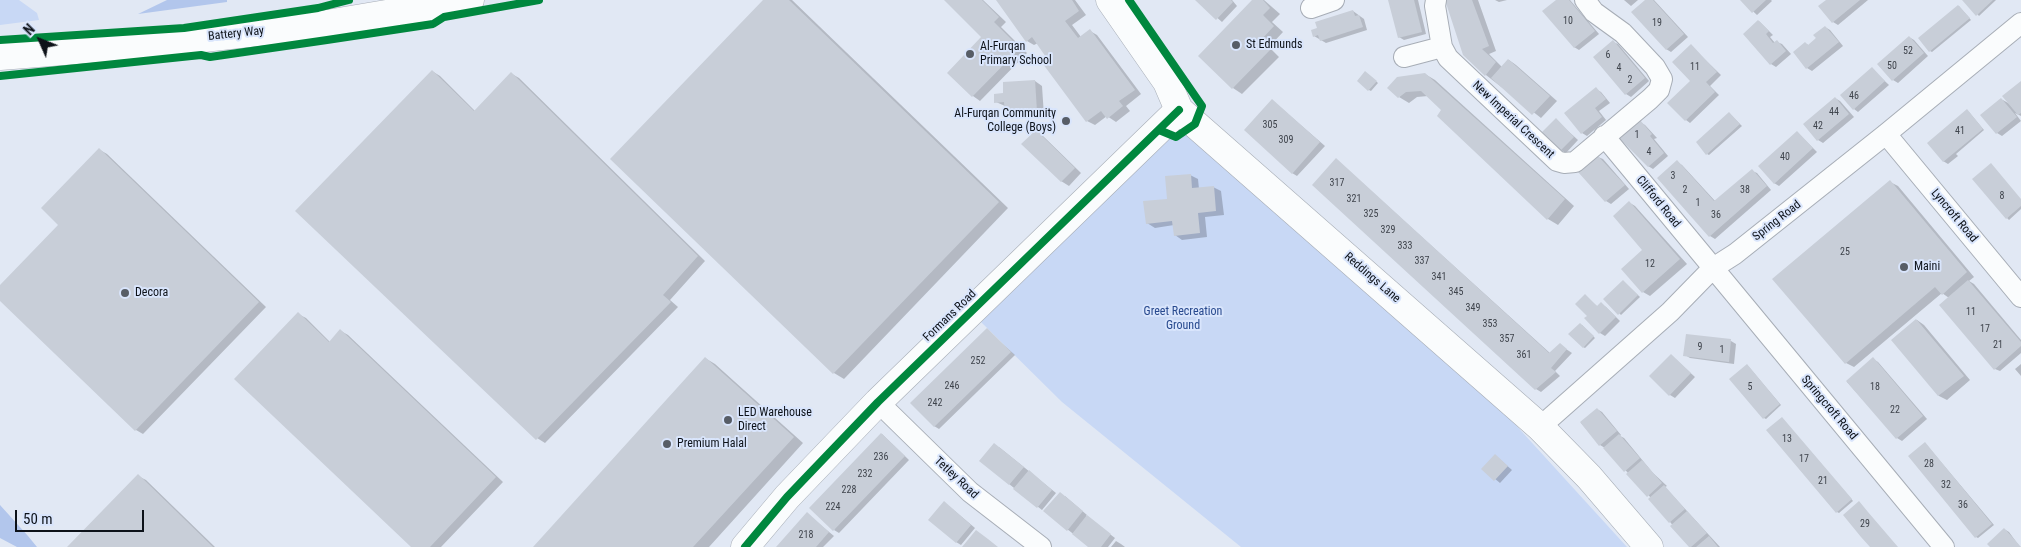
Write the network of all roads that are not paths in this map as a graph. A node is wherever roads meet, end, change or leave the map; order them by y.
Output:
1 (470, 0) edge
2 (1110, 0) edge
3 (1334, 0) edge
4 (1436, 0) edge
5 (1585, 0) edge
6 (1311, 8) dead end
7 (2021, 23) edge
8 (1442, 47) junction
9 (0, 56) edge
10 (1404, 57) dead end
11 (1179, 110) junction
12 (1886, 134) junction
13 (1604, 136) junction
14 (1713, 268) junction
15 (2021, 297) edge
16 (878, 402) junction
17 (1540, 427) junction
18 (744, 547) edge
19 (1041, 547) edge
20 (1649, 547) edge
21 (1944, 547) edge

1 - 9 street, Battery Way
2 - 11 street, Reddings Lane
3 - 6 street
4 - 8 street, New Imperial Crescent
5 - 13 street, New Imperial Crescent
7 - 12 street, Spring Road
8 - 10 street
8 - 13 street, New Imperial Crescent
11 - 16 street, Formans Road
11 - 17 street, Reddings Lane
12 - 14 street, Spring Road
12 - 15 street, Lyncroft Road
13 - 14 street, Clifford Road
14 - 17 street, Spring Road
14 - 21 street, Springcroft Road
16 - 18 street, Formans Road
16 - 19 street, Tetley Road
17 - 20 street, Reddings Lane

